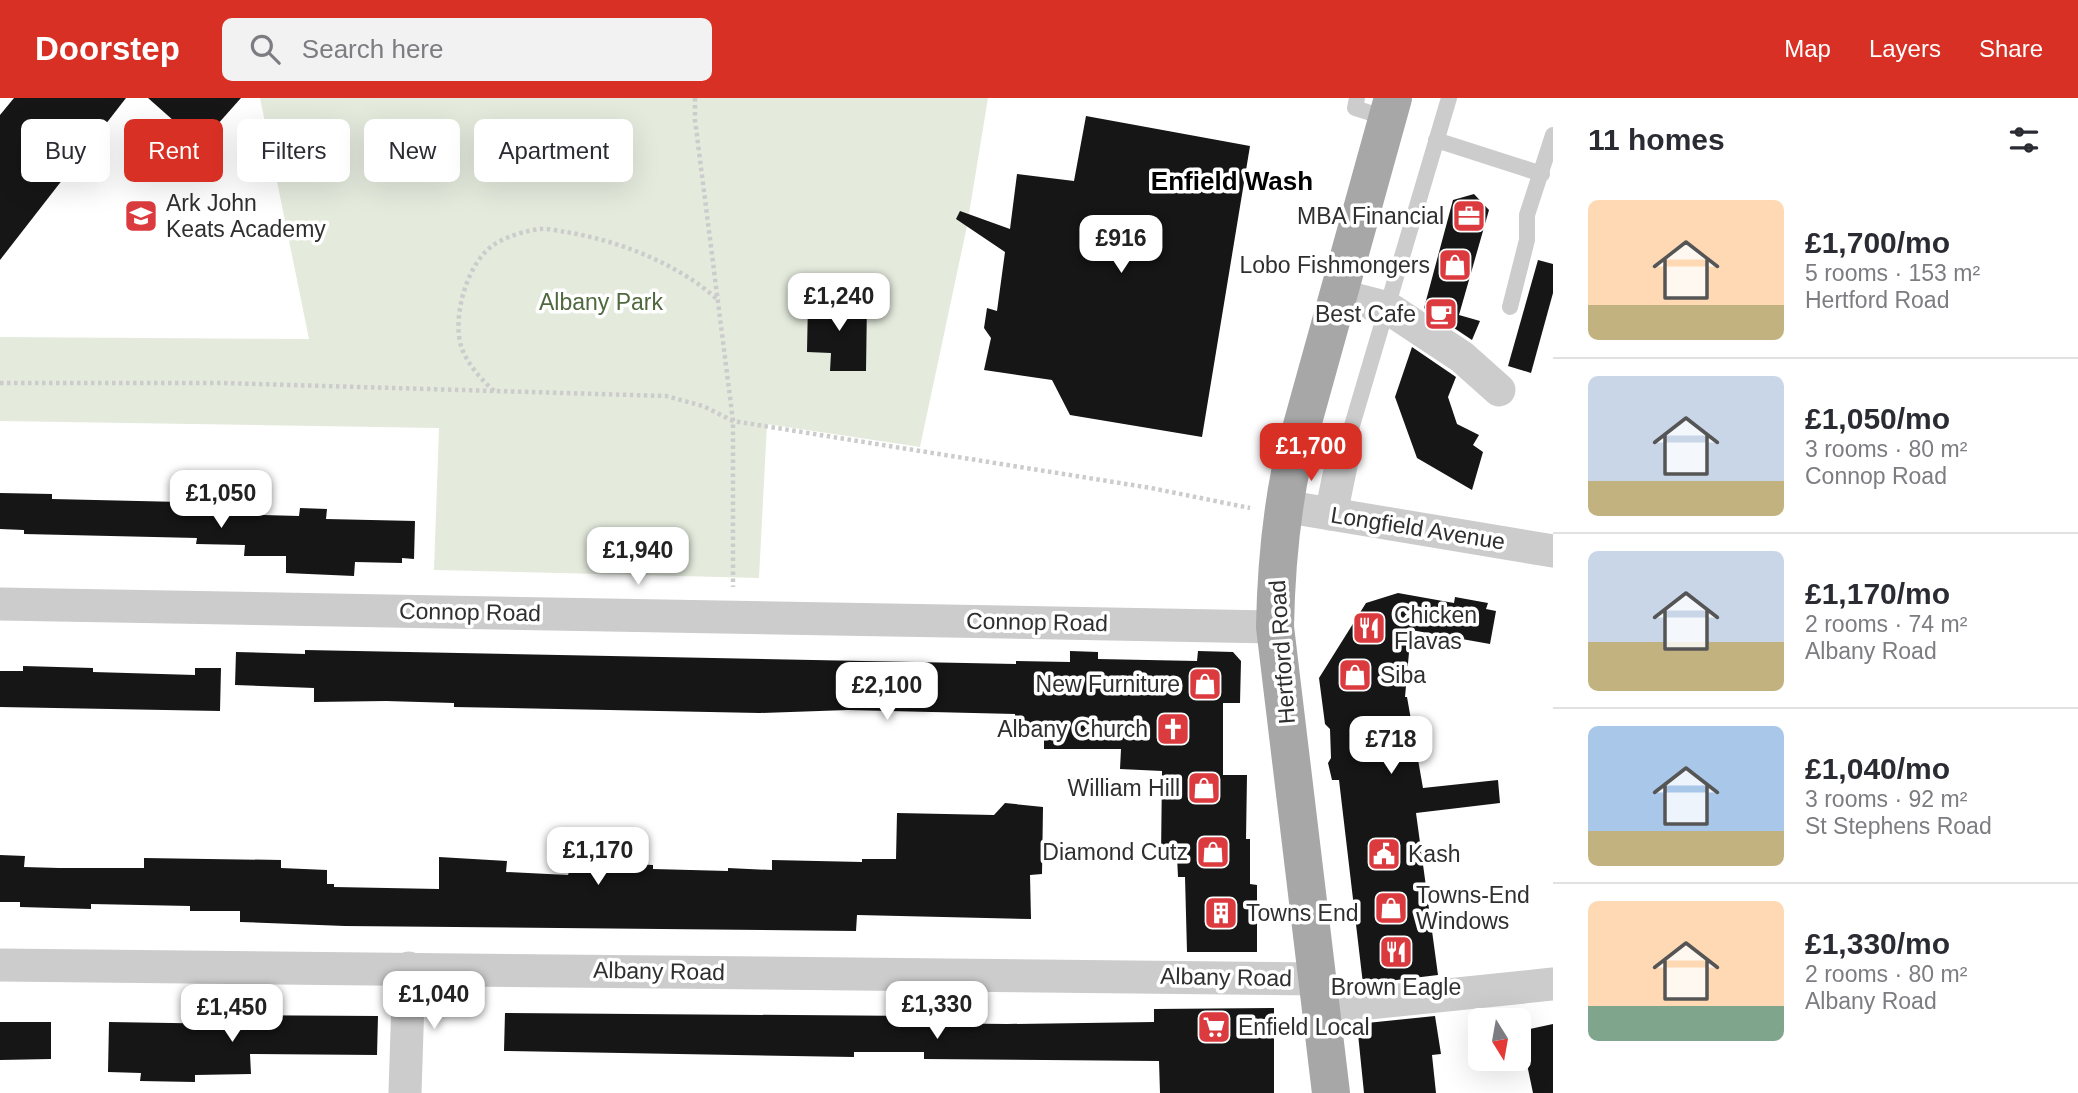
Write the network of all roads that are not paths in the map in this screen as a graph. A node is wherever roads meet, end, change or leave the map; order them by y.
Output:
1 (1450, 98) edge
2 (1379, 105) edge
3 (1553, 135) edge
4 (1436, 140) junction
5 (1542, 174) junction
6 (1338, 295) junction
7 (1388, 307) junction
8 (1510, 307) dead end
9 (1499, 390) dead end
10 (1343, 456) joint
11 (1267, 507) junction
12 (1331, 514) junction
13 (1553, 551) edge
14 (0, 604) edge
15 (1275, 627) junction
16 (0, 965) edge
17 (409, 968) junction
18 (1553, 984) edge
19 (1320, 993) junction
20 (405, 1093) edge
21 (1331, 1093) edge

1 - 4 lane
2 - 6 main road, Hertford Road
3 - 5 lane
4 - 5 lane
4 - 7 lane
5 - 8 lane
6 - 7 street
6 - 11 main road, Hertford Road
7 - 9 street
7 - 10 lane
10 - 12 street
11 - 12 street, Longfield Avenue
11 - 15 main road, Hertford Road
12 - 13 street, Longfield Avenue
14 - 15 street, Connop Road
15 - 19 main road, Hertford Road
16 - 17 street, Albany Road
17 - 19 street, Albany Road
17 - 20 street
18 - 19 street, Albany Road
19 - 21 main road, Hertford Road

